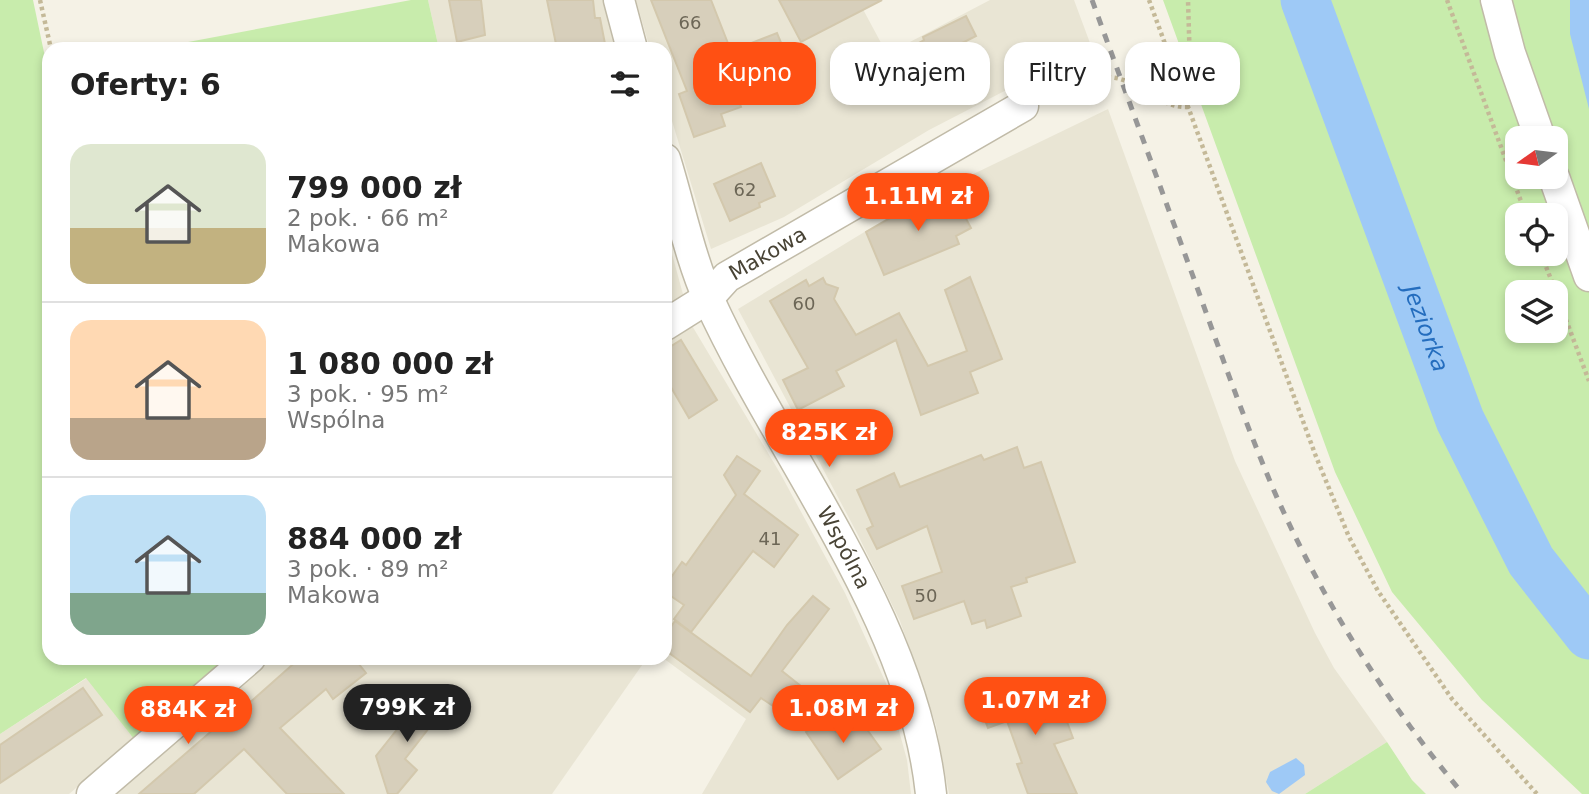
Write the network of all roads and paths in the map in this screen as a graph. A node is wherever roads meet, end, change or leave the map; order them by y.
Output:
1 (40, 0) edge
2 (619, 0) edge
3 (1149, 0) edge
4 (1188, 0) edge
5 (1447, 0) edge
6 (1496, 0) edge
7 (49, 42) edge
8 (630, 42) edge
9 (1023, 106) joint
10 (1188, 107) junction
11 (1536, 126) edge
12 (672, 182) edge
13 (1558, 189) edge
14 (1522, 203) edge
15 (1589, 276) edge
16 (708, 298) junction
17 (672, 321) edge
18 (1568, 325) edge
19 (1589, 381) edge
20 (242, 665) edge
21 (92, 794) edge
22 (931, 794) edge
23 (1537, 794) edge

1 - 7 path
2 - 8 street
3 - 10 path
4 - 10 path
5 - 14 path
6 - 11 street
9 - 10 path
9 - 16 street, Makowa
10 - 23 path
12 - 16 street, Wspólna
13 - 15 street
16 - 17 street, Makowa
16 - 22 street, Wspólna
18 - 19 path
20 - 21 street

